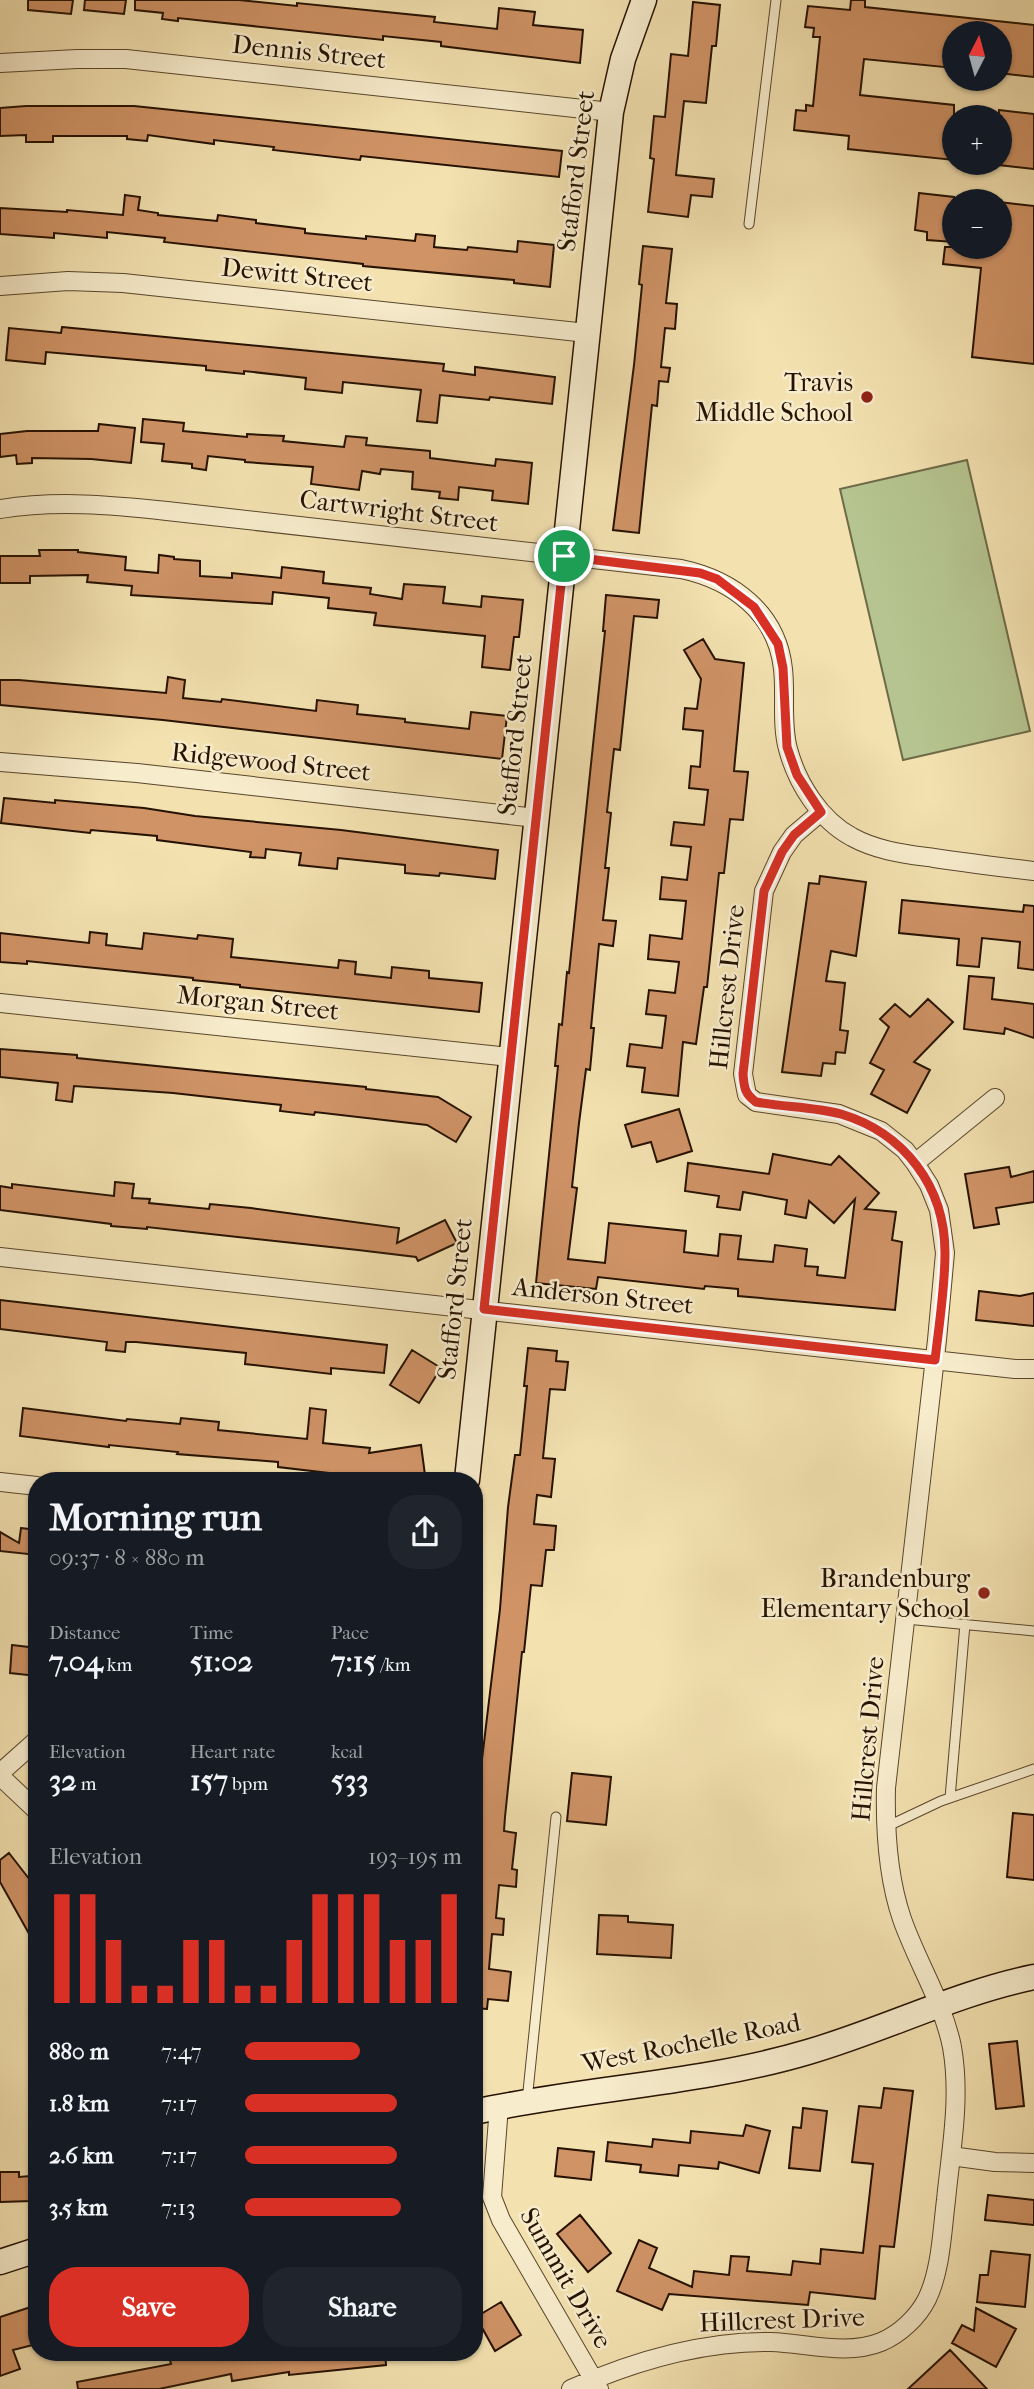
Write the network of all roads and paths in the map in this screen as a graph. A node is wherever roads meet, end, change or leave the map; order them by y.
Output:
1 (644, 0) edge
2 (776, 0) edge
3 (0, 63) edge
4 (611, 112) junction
5 (749, 224) dead end
6 (0, 286) edge
7 (587, 333) junction
8 (0, 509) edge
9 (564, 556) junction
10 (0, 762) edge
11 (821, 812) junction
12 (536, 818) junction
13 (1034, 871) edge
14 (0, 1003) edge
15 (510, 1057) junction
16 (995, 1098) dead end
17 (915, 1163) junction
18 (0, 1257) edge
19 (484, 1309) junction
20 (935, 1360) junction
21 (1034, 1369) edge
22 (468, 1472) edge
23 (0, 1482) edge
24 (28, 1485) edge
25 (906, 1619) junction
26 (965, 1624) junction
27 (1034, 1631) edge
28 (28, 1748) edge
29 (1034, 1769) edge
30 (0, 1774) edge
31 (950, 1798) junction
32 (28, 1802) edge
33 (556, 1817) dead end
34 (886, 1827) junction
35 (1034, 1977) edge
36 (939, 2006) junction
37 (527, 2102) junction
38 (499, 2106) junction
39 (483, 2110) edge
40 (951, 2156) junction
41 (1034, 2162) edge
42 (28, 2253) edge
43 (0, 2262) edge
44 (596, 2384) edge
45 (571, 2389) edge

1 - 4 street, Stafford Street
2 - 5 lane
3 - 4 street, Dennis Street
4 - 7 street, Stafford Street
6 - 7 street, Dewitt Street
7 - 9 street, Stafford Street
8 - 9 street, Cartwright Street
9 - 11 street, Cartwright Street
9 - 12 street, Stafford Street
10 - 12 street, Ridgewood Street
11 - 13 street, Cartwright Street
11 - 17 street, Hillcrest Drive
12 - 15 street, Stafford Street
14 - 15 street, Morgan Street
15 - 19 street, Stafford Street
16 - 17 street
17 - 20 street, Hillcrest Drive
18 - 19 street, Anderson Street
19 - 20 street, Anderson Street
19 - 22 street, Stafford Street
20 - 21 street, Anderson Street
20 - 25 street, Hillcrest Drive
23 - 24 street
25 - 26 lane
25 - 34 street, Hillcrest Drive
26 - 27 lane
26 - 31 lane
28 - 30 street
29 - 31 lane
30 - 32 street
31 - 34 lane
33 - 37 lane
34 - 36 street, Hillcrest Drive
35 - 36 street, West Rochelle Road
36 - 37 street, West Rochelle Road
36 - 40 street, Hillcrest Drive
37 - 38 street, West Rochelle Road
38 - 39 street, West Rochelle Road
38 - 44 street, Summit Drive
40 - 41 street
40 - 44 street, Hillcrest Drive
42 - 43 street
44 - 45 street, Hillcrest Drive

